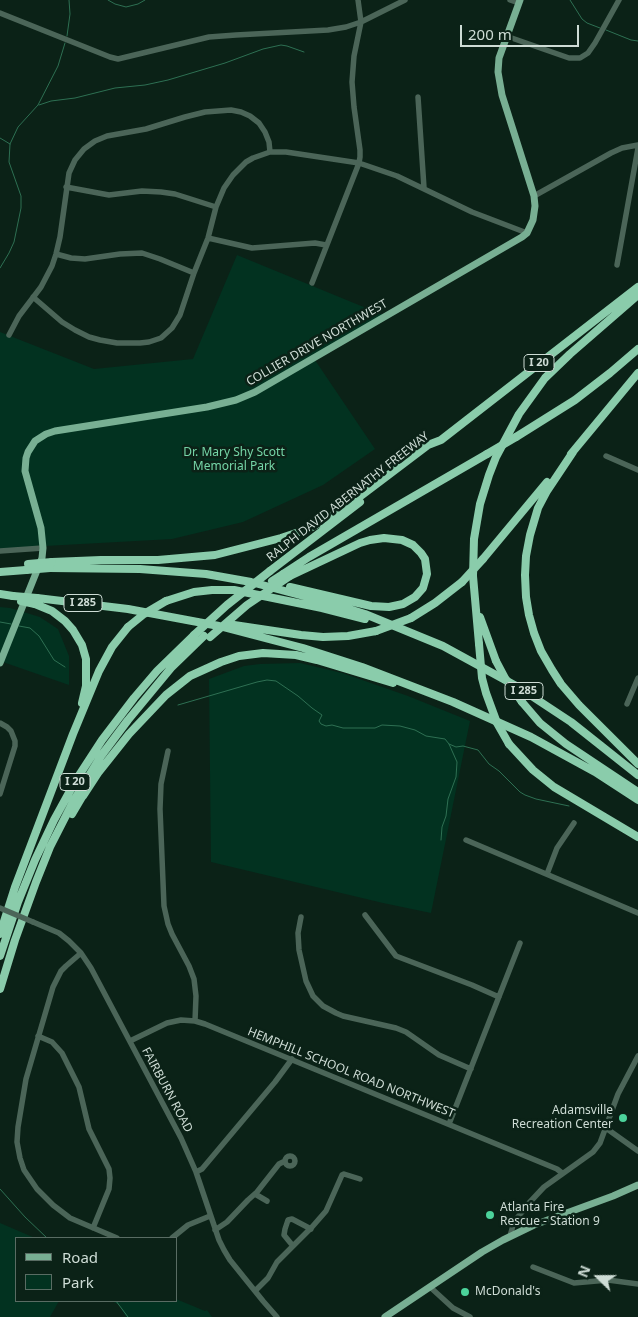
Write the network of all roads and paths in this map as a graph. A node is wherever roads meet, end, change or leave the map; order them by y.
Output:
1 (358, 0) edge
2 (406, 0) edge
3 (510, 0) edge
4 (619, 0) edge
5 (520, 1) edge
6 (0, 13) edge
7 (361, 22) junction
8 (506, 36) junction
9 (418, 97) dead end
10 (638, 146) edge
11 (270, 152) junction
12 (359, 163) junction
13 (66, 187) junction
14 (424, 188) junction
15 (534, 196) junction
16 (216, 206) junction
17 (527, 233) junction
18 (208, 238) junction
19 (326, 245) junction
20 (56, 254) junction
21 (617, 265) dead end
22 (194, 273) junction
23 (312, 283) dead end
24 (638, 287) edge
25 (638, 295) edge
26 (33, 297) junction
27 (9, 335) dead end
28 (638, 349) edge
29 (638, 373) edge
30 (440, 440) junction
31 (573, 452) junction
32 (606, 456) dead end
33 (638, 470) edge
34 (43, 548) junction
35 (0, 551) edge
36 (51, 565) junction
37 (0, 572) edge
38 (286, 575) junction
39 (251, 582) junction
40 (474, 590) junction
41 (0, 594) edge
42 (36, 601) junction
43 (219, 626) junction
44 (398, 627) junction
45 (207, 636) junction
46 (0, 663) edge
47 (638, 678) edge
48 (453, 702) junction
49 (627, 704) dead end
50 (0, 723) edge
51 (73, 734) junction
52 (168, 751) dead end
53 (638, 764) edge
54 (638, 775) edge
55 (607, 780) junction
56 (638, 792) edge
57 (0, 794) edge
58 (83, 796) junction
59 (638, 800) edge
60 (638, 806) edge
61 (574, 823) dead end
62 (638, 837) edge
63 (466, 840) dead end
64 (547, 874) junction
65 (36, 882) junction
66 (0, 908) edge
67 (638, 913) edge
68 (365, 915) dead end
69 (301, 917) dead end
70 (0, 934) edge
71 (520, 943) dead end
72 (81, 953) junction
73 (0, 956) edge
74 (0, 989) edge
75 (499, 996) junction
76 (195, 1021) junction
77 (38, 1036) junction
78 (130, 1041) junction
79 (638, 1056) edge
80 (292, 1059) junction
81 (471, 1069) junction
82 (449, 1124) junction
83 (605, 1128) junction
84 (638, 1151) edge
85 (285, 1160) dead end
86 (196, 1172) junction
87 (562, 1174) junction
88 (360, 1179) dead end
89 (638, 1185) edge
90 (255, 1194) junction
91 (267, 1201) dead end
92 (210, 1216) junction
93 (93, 1228) junction
94 (311, 1228) junction
95 (215, 1230) junction
96 (510, 1236) junction
97 (115, 1237) edge
98 (173, 1237) edge
99 (294, 1246) junction
100 (533, 1267) dead end
101 (638, 1284) edge
102 (430, 1287) junction
103 (254, 1291) junction
104 (277, 1317) edge
105 (385, 1317) edge
106 (470, 1317) edge

1 - 7 street
2 - 7 street
3 - 5 street
4 - 8 street
5 - 8 main road
6 - 7 street
7 - 12 street
8 - 15 main road
9 - 14 street
10 - 15 street
10 - 21 street
11 - 12 street
11 - 13 street
11 - 16 street
12 - 14 street
12 - 19 street
13 - 16 street
13 - 20 street
14 - 17 street
15 - 17 main road
16 - 18 street
17 - 34 main road, COLLIER DRIVE NORTHWEST
18 - 19 street
18 - 22 street
19 - 23 street
20 - 22 street
20 - 26 street
22 - 26 street
24 - 30 highway, I 20
25 - 40 highway
26 - 27 street
28 - 38 highway, I 20, bridge
29 - 31 highway
30 - 36 highway
30 - 73 highway, RALPH DAVID ABERNATHY FREEWAY / I 20, bridge
31 - 43 highway, bridge
31 - 53 highway
32 - 33 street
34 - 35 street
34 - 46 main road, COLLIER DRIVE NORTHWEST
36 - 37 highway, I 285, bridge
36 - 39 highway, I 285
38 - 39 highway
38 - 45 highway, I 20, bridge
39 - 44 highway, I 285
40 - 56 highway, bridge
40 - 62 highway, bridge
41 - 42 highway, bridge
42 - 43 highway, I 285
42 - 51 highway
43 - 48 highway, I 285
44 - 51 highway, bridge
44 - 54 highway, I 285
45 - 58 highway
45 - 65 highway, I 20
47 - 49 street
48 - 55 highway, I 285
48 - 58 highway
50 - 57 street
51 - 70 highway
52 - 76 street
55 - 59 highway, I 285
55 - 60 highway
58 - 65 highway
61 - 64 street
63 - 64 street
64 - 67 street
65 - 74 highway, I 20
66 - 72 street, FAIRBURN ROAD, bridge
68 - 75 street
69 - 81 street
71 - 75 street
72 - 77 street
72 - 78 street, FAIRBURN ROAD
75 - 81 street
76 - 78 street, HEMPHILL SCHOOL ROAD NORTHWEST
76 - 80 street, HEMPHILL SCHOOL ROAD NORTHWEST
77 - 93 street
77 - 93 street
78 - 86 street, FAIRBURN ROAD
79 - 83 street
80 - 82 street, HEMPHILL SCHOOL ROAD NORTHWEST
80 - 86 street
81 - 82 street
82 - 87 street, HEMPHILL SCHOOL ROAD NORTHWEST
83 - 84 street
83 - 87 street
85 - 90 street
86 - 92 street, FAIRBURN ROAD
87 - 96 street
88 - 94 street
89 - 96 main road
90 - 91 street
90 - 95 street
92 - 95 street, FAIRBURN ROAD
92 - 98 street
93 - 97 street
94 - 99 street
94 - 99 street
95 - 103 street, FAIRBURN ROAD
96 - 102 main road
99 - 103 street
100 - 101 street
102 - 105 main road
102 - 106 street
103 - 104 street, FAIRBURN ROAD

